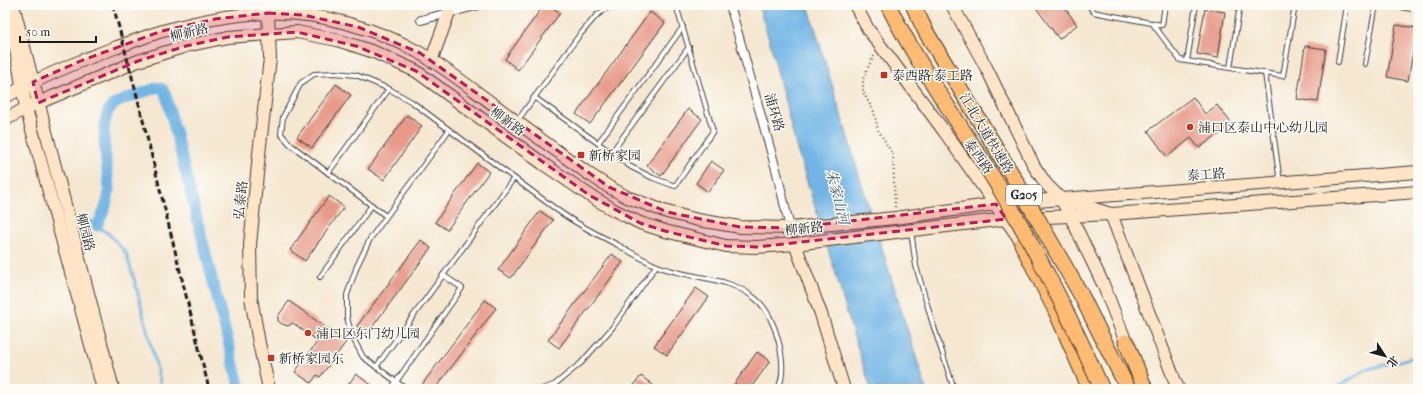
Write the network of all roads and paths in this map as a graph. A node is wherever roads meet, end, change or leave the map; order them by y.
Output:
1 (13, 5) edge
2 (478, 5) edge
3 (611, 5) edge
4 (676, 5) edge
5 (730, 5) edge
6 (855, 5) edge
7 (888, 5) edge
8 (913, 5) edge
9 (952, 5) edge
10 (1088, 5) edge
11 (1165, 5) edge
12 (1196, 5) edge
13 (1240, 5) edge
14 (1295, 5) edge
15 (1347, 5) edge
16 (1376, 5) edge
17 (1388, 5) edge
18 (1407, 6) edge
19 (462, 7) edge
20 (268, 9) edge
21 (1418, 10) edge
22 (5, 12) edge
23 (449, 12) junction
24 (421, 20) dead end
25 (1152, 23) junction
26 (683, 27) junction
27 (270, 33) junction
28 (689, 47) junction
29 (880, 47) junction
30 (431, 61) junction
31 (1187, 61) junction
32 (1338, 62) dead end
33 (1365, 64) dead end
34 (1230, 68) junction
35 (1265, 73) junction
36 (33, 82) junction
37 (22, 88) junction
38 (389, 89) junction
39 (5, 97) edge
40 (534, 97) junction
41 (38, 103) junction
42 (26, 108) junction
43 (5, 120) edge
44 (516, 122) junction
45 (449, 130) junction
46 (598, 143) junction
47 (611, 153) junction
48 (1418, 172) edge
49 (328, 173) junction
50 (514, 178) junction
51 (1280, 182) junction
52 (1418, 192) edge
53 (1061, 199) junction
54 (996, 204) junction
55 (372, 205) junction
56 (1111, 214) junction
57 (1070, 215) junction
58 (386, 216) junction
59 (895, 218) junction
60 (1006, 219) junction
61 (790, 228) junction
62 (911, 231) junction
63 (795, 244) junction
64 (1022, 244) junction
65 (656, 266) junction
66 (443, 275) junction
67 (320, 277) dead end
68 (1126, 342) junction
69 (376, 367) junction
70 (396, 382) junction
71 (551, 388) edge
72 (103, 389) edge
73 (113, 389) edge
74 (269, 389) edge
75 (391, 389) edge
76 (406, 389) edge
77 (542, 389) edge
78 (778, 389) edge
79 (844, 389) edge
80 (954, 389) edge
81 (1090, 389) edge
82 (1102, 389) edge
83 (1109, 389) edge
84 (1128, 389) edge
85 (1145, 389) edge
86 (1152, 389) edge
87 (1178, 389) edge

1 - 36 main road, 柳园路
2 - 19 street
3 - 40 lane
4 - 26 lane
5 - 61 street, 浦环路
6 - 29 main road, 泰西路
7 - 82 highway, 江北大道快速路 / G205, bridge
8 - 84 highway, 江北大道快速路 / G205, bridge
9 - 53 main road
10 - 25 lane
11 - 25 lane
12 - 31 lane
13 - 34 lane
14 - 35 lane
15 - 32 lane
16 - 33 lane
17 - 18 lane
18 - 21 lane
19 - 23 street
20 - 27 main road, 弘泰路
20 - 30 main road, 柳新路
20 - 36 main road, 柳新路
22 - 37 main road, 柳园路
23 - 24 street
23 - 30 main road
25 - 31 lane
26 - 28 lane
26 - 46 lane
27 - 41 main road, 柳新路
27 - 63 main road, 柳新路
27 - 74 main road, 弘泰路
28 - 47 lane
28 - 47 lane
29 - 54 main road, 泰西路
29 - 59 path
30 - 44 main road, 柳新路
31 - 34 lane
34 - 35 lane
35 - 51 lane
36 - 37 main road, 柳新路
36 - 41 main road, 柳园路
37 - 39 main road, 柳新路
37 - 42 main road, 柳园路
38 - 45 lane
38 - 49 lane
38 - 49 lane
40 - 44 lane
40 - 46 lane
41 - 42 main road, 柳新路
41 - 73 main road, 柳园路
42 - 43 main road, 柳新路
42 - 72 main road, 柳园路
44 - 61 main road, 柳新路
45 - 50 lane
45 - 58 lane
46 - 47 lane
48 - 51 main road, 泰工路
49 - 55 lane
50 - 65 lane
50 - 66 lane
51 - 53 main road, 泰工路
52 - 56 main road
53 - 54 main road, 泰工路
53 - 56 main road
53 - 57 main road
54 - 59 main road, 柳新路
54 - 60 main road, 泰西路
55 - 58 lane
55 - 67 lane
56 - 57 main road
56 - 87 main road
57 - 60 main road
57 - 68 main road
58 - 69 lane
59 - 61 main road, 柳新路
60 - 62 main road, 柳新路
60 - 64 main road, 泰西路
62 - 63 main road, 柳新路
62 - 80 lane
63 - 79 main road
64 - 81 highway
64 - 83 main road, 泰西路
65 - 71 lane
65 - 78 lane
66 - 69 lane
66 - 70 lane
68 - 85 highway
68 - 86 main road
69 - 70 lane
70 - 75 lane
70 - 76 lane
71 - 77 lane

